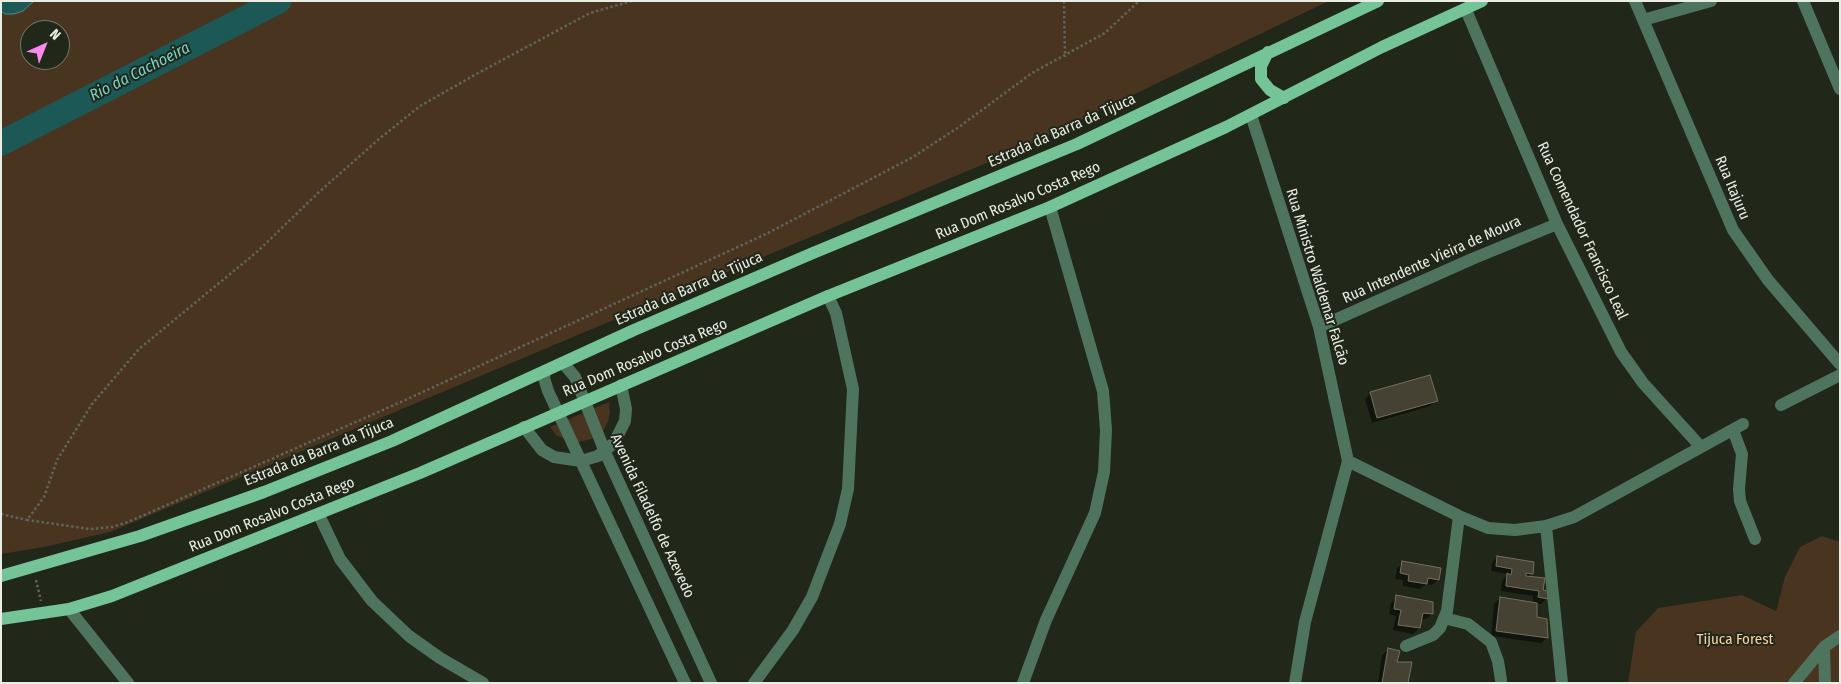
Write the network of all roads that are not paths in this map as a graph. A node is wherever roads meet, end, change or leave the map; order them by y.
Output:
1 (1378, 1) edge
2 (1482, 1) edge
3 (1635, 1) edge
4 (1711, 1) edge
5 (1803, 1) edge
6 (1466, 10) junction
7 (1643, 20) junction
8 (1268, 52) junction
9 (1840, 89) edge
10 (1284, 98) junction
11 (1251, 115) junction
12 (1050, 207) junction
13 (1557, 224) junction
14 (828, 296) junction
15 (1319, 327) junction
16 (563, 363) junction
17 (1840, 364) edge
18 (545, 371) junction
19 (1840, 376) edge
20 (621, 385) junction
21 (584, 402) junction
22 (1781, 405) dead end
23 (558, 412) junction
24 (524, 428) junction
25 (1700, 446) junction
26 (605, 452) junction
27 (581, 461) junction
28 (1348, 461) junction
29 (319, 515) junction
30 (1459, 516) junction
31 (1546, 526) junction
32 (1754, 539) dead end
33 (1, 576) edge
34 (69, 609) junction
35 (1444, 618) junction
36 (1, 620) edge
37 (1840, 636) edge
38 (1406, 646) dead end
39 (1824, 647) junction
40 (1501, 680) dead end
41 (128, 683) edge
42 (483, 683) edge
43 (685, 683) edge
44 (711, 683) edge
45 (754, 683) edge
46 (1024, 683) edge
47 (1295, 683) edge
48 (1562, 683) edge
49 (1794, 683) edge
50 (1825, 683) edge

1 - 8 main road, Estrada da Barra da Tijuca
2 - 6 main road
3 - 7 street, Rua Itajuru
4 - 7 street
5 - 9 street
6 - 10 main road
6 - 13 street, Rua Comendador Francisco Leal
7 - 17 street, Rua Itajuru
8 - 10 main road
8 - 16 main road, Estrada da Barra da Tijuca
10 - 11 main road
11 - 12 main road, Rua Dom Rosalvo Costa Rego
11 - 15 street, Rua Ministro Waldemar Falcão
12 - 14 main road, Rua Dom Rosalvo Costa Rego
12 - 46 street
13 - 15 street, Rua Intendente Vieira de Moura
13 - 25 street, Rua Comendador Francisco Leal
14 - 20 main road, Rua Dom Rosalvo Costa Rego
14 - 45 street
15 - 28 street, Rua Ministro Waldemar Falcão
16 - 18 main road, Estrada da Barra da Tijuca
16 - 21 street, Avenida Filadelfo de Azevedo
18 - 23 street
18 - 33 main road, Estrada da Barra da Tijuca
19 - 22 street
20 - 21 main road, Rua Dom Rosalvo Costa Rego
20 - 26 street
21 - 23 main road, Rua Dom Rosalvo Costa Rego
21 - 26 street, Avenida Filadelfo de Azevedo
23 - 24 main road, Rua Dom Rosalvo Costa Rego
23 - 27 street
24 - 27 street
24 - 29 main road, Rua Dom Rosalvo Costa Rego
25 - 31 street
25 - 32 street
26 - 27 street
26 - 44 street, Avenida Filadelfo de Azevedo
27 - 43 street
28 - 30 street
28 - 47 street, Rua Ministro Waldemar Falcão
29 - 34 main road, Rua Dom Rosalvo Costa Rego
29 - 42 street
30 - 31 street
30 - 35 street
31 - 48 street
34 - 36 main road, Rua Dom Rosalvo Costa Rego
34 - 41 street
35 - 38 street
35 - 40 street
37 - 39 street
39 - 49 street
39 - 50 street

